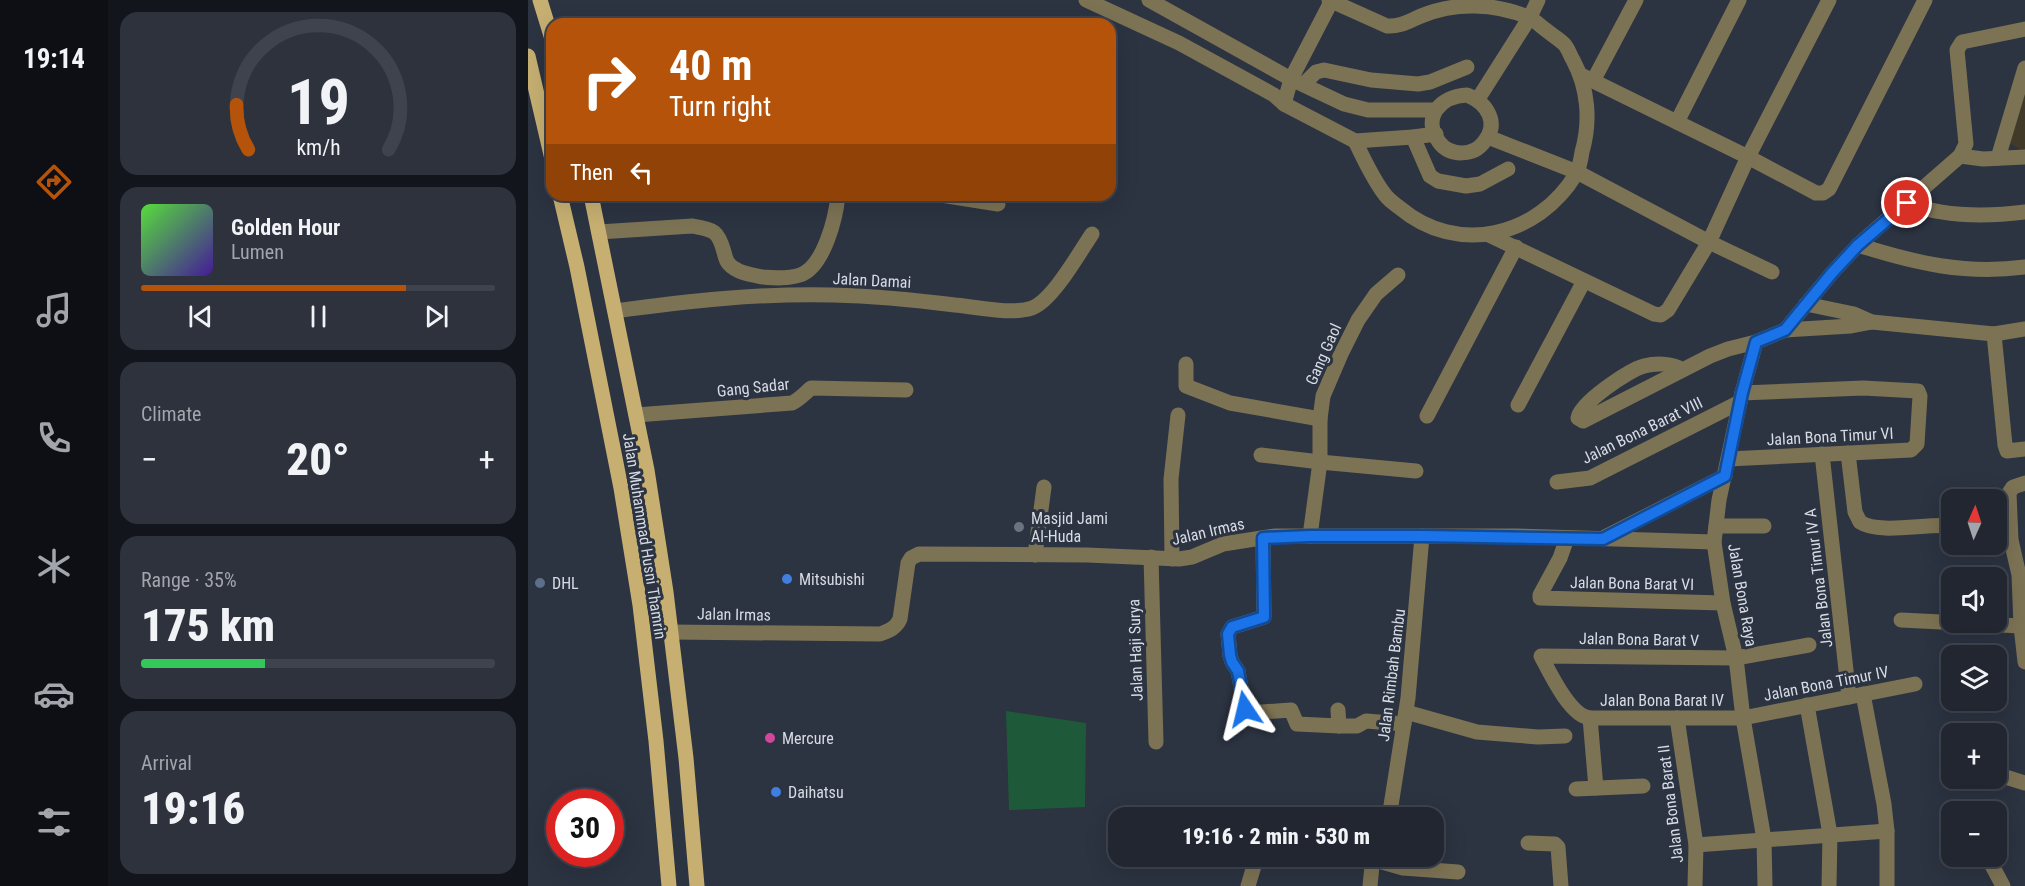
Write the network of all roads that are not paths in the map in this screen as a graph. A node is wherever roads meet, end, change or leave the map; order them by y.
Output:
1 (540, 0) edge
2 (1086, 0) edge
3 (1149, 0) edge
4 (1331, 0) edge
5 (1430, 0) edge
6 (1538, 0) edge
7 (1636, 0) edge
8 (1739, 0) edge
9 (1828, 0) edge
10 (1925, 0) edge
11 (1422, 15) junction
12 (1530, 17) junction
13 (546, 20) edge
14 (2025, 29) edge
15 (528, 56) edge
16 (1467, 67) dead end
17 (2025, 68) edge
18 (1587, 78) junction
19 (1298, 82) junction
20 (1430, 82) junction
21 (1478, 99) junction
22 (1284, 104) junction
23 (1431, 110) junction
24 (1677, 122) junction
25 (546, 133) edge
26 (1436, 134) junction
27 (1413, 137) junction
28 (1488, 137) junction
29 (1355, 141) junction
30 (1960, 156) junction
31 (1748, 157) junction
32 (2025, 157) edge
33 (1998, 158) junction
34 (1508, 170) dead end
35 (1577, 172) junction
36 (561, 201) edge
37 (592, 201) edge
38 (837, 201) edge
39 (979, 201) edge
40 (1907, 203) junction
41 (998, 204) dead end
42 (2025, 213) edge
43 (599, 232) junction
44 (1092, 234) dead end
45 (1489, 235) junction
46 (1709, 242) junction
47 (1858, 245) junction
48 (1516, 247) junction
49 (2025, 267) edge
50 (1772, 272) dead end
51 (1398, 275) dead end
52 (1584, 281) junction
53 (1806, 304) junction
54 (615, 312) junction
55 (1872, 322) junction
56 (2025, 329) edge
57 (1785, 330) junction
58 (1994, 334) junction
59 (1756, 342) junction
60 (1186, 364) dead end
61 (1681, 369) junction
62 (906, 390) dead end
63 (1741, 398) junction
64 (1518, 405) dead end
65 (636, 415) junction
66 (1178, 416) dead end
67 (1427, 416) dead end
68 (1320, 419) junction
69 (2025, 449) edge
70 (1848, 453) junction
71 (1822, 454) junction
72 (1261, 455) dead end
73 (1728, 459) junction
74 (1320, 462) junction
75 (1416, 471) dead end
76 (1725, 476) junction
77 (1557, 482) dead end
78 (2025, 483) edge
79 (1044, 487) dead end
80 (2007, 512) edge
81 (1716, 525) junction
82 (1941, 525) edge
83 (1764, 526) dead end
84 (1310, 536) junction
85 (1422, 536) junction
86 (1263, 538) junction
87 (1567, 538) junction
88 (1603, 539) junction
89 (1714, 542) junction
90 (2007, 546) edge
91 (1035, 555) junction
92 (1151, 557) junction
93 (1172, 559) junction
94 (2022, 575) edge
95 (1723, 603) junction
96 (1901, 620) dead end
97 (2021, 626) junction
98 (671, 632) junction
99 (1809, 645) dead end
100 (1541, 656) joint
101 (1736, 658) junction
102 (2025, 662) edge
103 (1915, 684) dead end
104 (1856, 696) junction
105 (1807, 705) junction
106 (1338, 710) dead end
107 (1405, 718) junction
108 (1590, 718) junction
109 (1677, 718) junction
110 (1743, 718) junction
111 (1339, 726) junction
112 (1565, 736) dead end
113 (1156, 742) dead end
114 (2007, 777) edge
115 (2025, 783) edge
116 (1643, 786) dead end
117 (1596, 788) junction
118 (1576, 789) dead end
119 (1391, 807) edge
120 (1887, 831) junction
121 (1830, 834) junction
122 (1764, 839) junction
123 (1528, 843) dead end
124 (1696, 845) junction
125 (1254, 867) edge
126 (1369, 867) edge
127 (1400, 867) edge
128 (1993, 867) edge
129 (1458, 872) dead end
130 (1424, 879) edge
131 (669, 886) edge
132 (696, 886) edge
133 (1248, 886) edge
134 (1370, 886) edge
135 (1561, 886) edge
136 (1695, 886) edge
137 (1765, 886) edge
138 (1829, 886) edge
139 (1887, 886) edge
140 (2003, 886) edge

1 - 13 main road
2 - 22 street
3 - 19 street
4 - 11 street
4 - 19 street
5 - 11 street
6 - 12 street
7 - 18 street
8 - 24 street
9 - 31 street
10 - 31 street
11 - 12 street
12 - 18 street
12 - 21 street
14 - 30 street
15 - 25 main road
16 - 20 street
17 - 33 street
18 - 24 street
18 - 35 street
19 - 20 street
19 - 22 street
19 - 23 street
20 - 23 street
21 - 23 street
21 - 28 street
22 - 29 street
23 - 26 street
24 - 31 street
26 - 27 street
26 - 28 street
27 - 29 street
27 - 34 street
28 - 35 street
29 - 45 street
30 - 33 street
30 - 40 street
31 - 46 street
32 - 33 street
35 - 45 street
35 - 46 street
36 - 131 main road, Jalan Muhammad Husni Thamrin
37 - 43 main road, Jalan Muhammad Husni Thamrin
38 - 43 street
39 - 41 street
40 - 42 street
40 - 47 street
43 - 54 main road, Jalan Muhammad Husni Thamrin
44 - 54 street, Jalan Damai
45 - 48 street
46 - 50 street
46 - 52 street
47 - 49 street
47 - 53 street
48 - 52 street
48 - 67 street
51 - 68 street, Gang Gaol
52 - 64 street
53 - 55 street
53 - 57 street
54 - 65 main road, Jalan Muhammad Husni Thamrin
55 - 57 street
55 - 58 street
56 - 58 street
57 - 59 street
58 - 69 street
59 - 61 street
59 - 63 street, Jalan Bona Raya
60 - 68 street
61 - 61 street
62 - 65 street, Gang Sadar
63 - 70 street, Jalan Bona Timur VI
63 - 73 street, Jalan Bona Raya
63 - 77 street, Jalan Bona Barat VIII
65 - 98 main road, Jalan Muhammad Husni Thamrin
66 - 93 street
68 - 74 street, Gang Gaol
70 - 71 street, Jalan Bona Timur VI
70 - 82 street
71 - 73 street, Jalan Bona Timur VI
71 - 104 street, Jalan Bona Timur IV A
72 - 74 street
73 - 76 street, Jalan Bona Raya
74 - 75 street
74 - 84 street, Gang Gaol
76 - 81 street, Jalan Bona Raya
76 - 88 street, Jalan Irmas
78 - 80 street
79 - 91 street
81 - 83 street
81 - 89 street, Jalan Bona Raya
84 - 85 street, Jalan Irmas
84 - 86 street, Jalan Irmas
85 - 87 street, Jalan Irmas
85 - 107 street, Jalan Rimbah Bambu
86 - 93 street, Jalan Irmas
86 - 111 street
87 - 88 street, Jalan Irmas
87 - 95 street, Jalan Bona Barat VI
88 - 89 street
89 - 95 street, Jalan Bona Raya
90 - 94 street
91 - 92 street, Jalan Irmas
91 - 98 street, Jalan Irmas
92 - 93 street, Jalan Irmas
92 - 113 street, Jalan Haji Surya
94 - 97 street
95 - 101 street, Jalan Bona Raya
96 - 97 street
97 - 102 street
98 - 132 main road, Jalan Muhammad Husni Thamrin
99 - 101 street, Jalan Bona Barat V
100 - 101 street, Jalan Bona Barat V
100 - 108 street, Jalan Bona Barat IV
101 - 110 street, Jalan Bona Raya
103 - 104 street, Jalan Bona Timur IV
104 - 105 street, Jalan Bona Timur IV
104 - 120 street, Jalan Bona Timur IV A
105 - 110 street, Jalan Bona Timur IV
105 - 121 street
106 - 111 street
107 - 111 street
107 - 112 street
107 - 119 street, Jalan Rimbah Bambu
108 - 109 street, Jalan Bona Barat IV
108 - 117 street
109 - 110 street, Jalan Bona Barat IV
109 - 124 street, Jalan Bona Barat II
110 - 122 street, Jalan Bona Raya
114 - 115 street
116 - 117 street
117 - 118 street
120 - 121 street
120 - 139 street, Jalan Bona Timur IV A
121 - 122 street
121 - 138 street
122 - 124 street
122 - 137 street, Jalan Bona Raya
123 - 135 street
124 - 136 street, Jalan Bona Barat II
125 - 133 street
126 - 134 street
127 - 130 street
128 - 140 street
129 - 130 street

